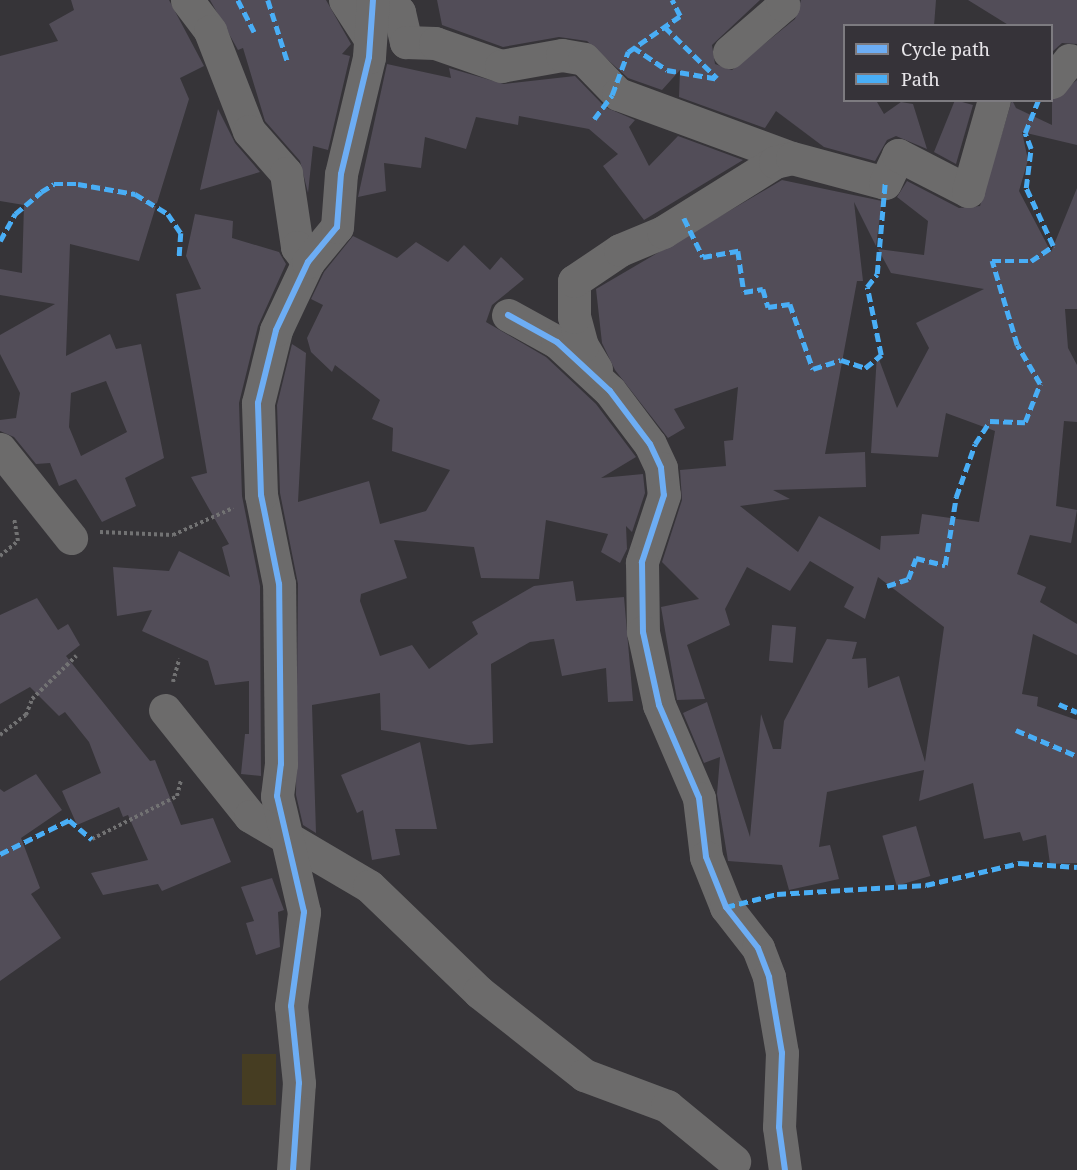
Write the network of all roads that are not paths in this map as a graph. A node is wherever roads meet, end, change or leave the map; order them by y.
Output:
1 (188, 0) edge
2 (782, 0) edge
3 (365, 13) edge
4 (729, 52) dead end
5 (993, 102) edge
6 (792, 158) junction
7 (309, 262) junction
8 (508, 315) dead end
9 (610, 391) junction
10 (0, 449) edge
11 (83, 535) road end
12 (165, 710) dead end
13 (284, 839) junction
14 (735, 1161) dead end
15 (293, 1170) edge
16 (785, 1170) edge

1 - 7 street
2 - 4 street
3 - 6 street
3 - 7 street
5 - 6 street
6 - 9 street
7 - 13 street
8 - 9 street
9 - 16 street
10 - 11 street
12 - 13 street
13 - 14 street
13 - 15 street

